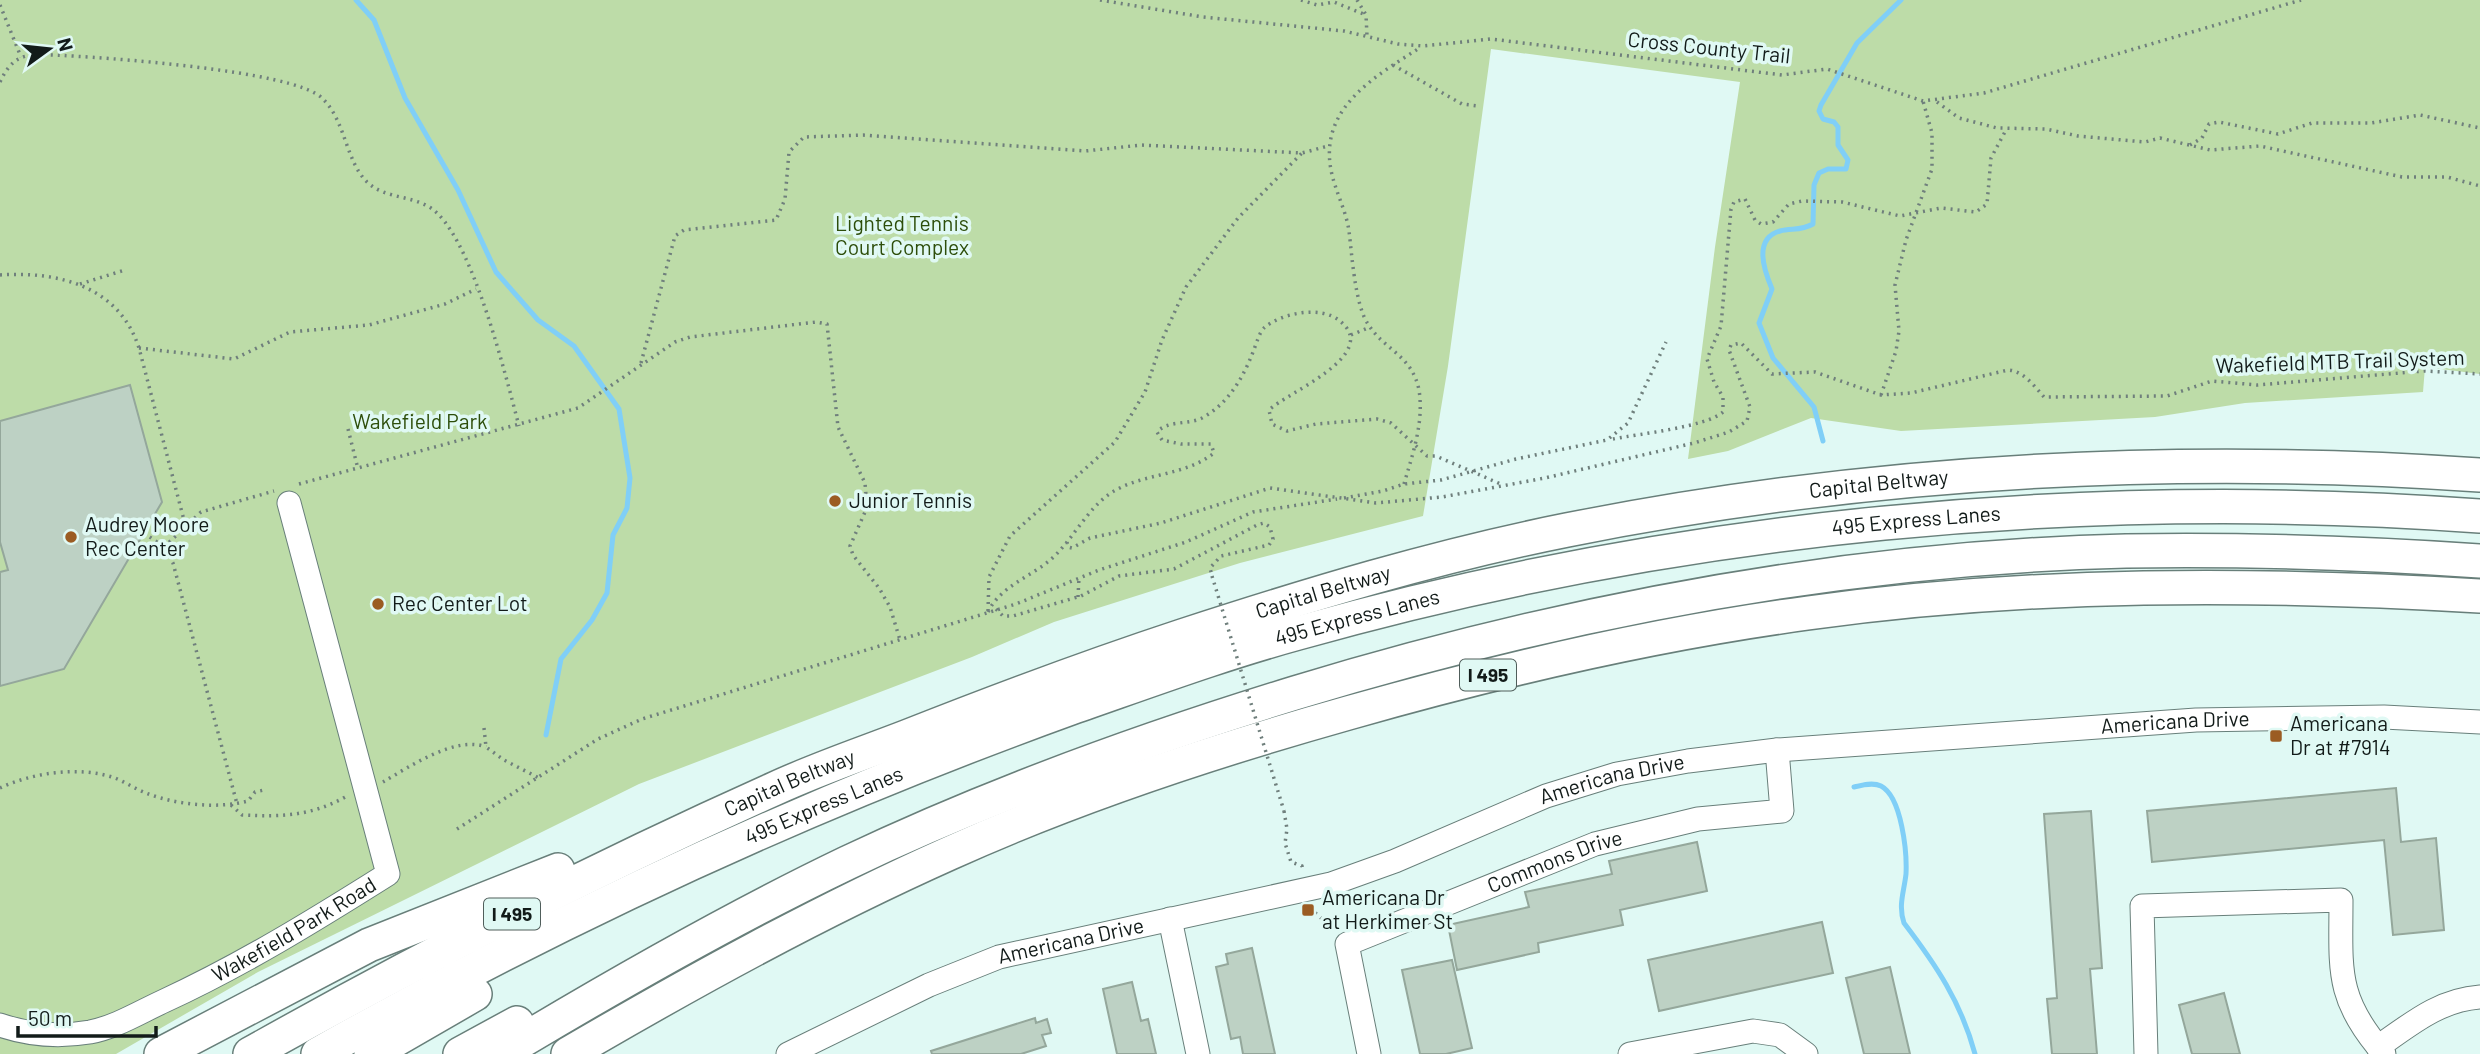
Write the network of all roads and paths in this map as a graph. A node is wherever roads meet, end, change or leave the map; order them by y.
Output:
1 (1100, 0) edge
2 (1301, 0) edge
3 (1357, 0) edge
4 (2301, 0) edge
5 (0, 5) edge
6 (1366, 15) junction
7 (1367, 36) junction
8 (1423, 46) junction
9 (21, 57) junction
10 (1393, 65) junction
11 (0, 82) edge
12 (1923, 101) junction
13 (1937, 101) junction
14 (1478, 106) dead end
15 (2480, 128) edge
16 (2006, 130) junction
17 (2190, 145) junction
18 (1328, 146) junction
19 (1302, 153) junction
20 (2480, 186) edge
21 (1914, 216) junction
22 (125, 270) dead end
23 (0, 275) edge
24 (80, 284) junction
25 (476, 289) junction
26 (1370, 327) junction
27 (1350, 335) junction
28 (1667, 342) dead end
29 (139, 348) junction
30 (640, 365) junction
31 (2480, 374) edge
32 (1881, 395) junction
33 (519, 426) junction
34 (348, 429) dead end
35 (1607, 440) junction
36 (1415, 445) junction
37 (358, 469) junction
38 (1472, 472) junction
39 (2480, 475) edge
40 (1404, 484) junction
41 (1506, 486) junction
42 (285, 494) junction
43 (1340, 498) junction
44 (2480, 516) edge
45 (185, 524) junction
46 (144, 533) dead end
47 (1067, 542) junction
48 (163, 547) junction
49 (2480, 561) edge
50 (1079, 578) junction
51 (2480, 596) edge
52 (1078, 597) junction
53 (996, 610) junction
54 (988, 612) junction
55 (900, 640) junction
56 (2480, 722) edge
57 (484, 728) dead end
58 (1777, 750) junction
59 (539, 778) junction
60 (780, 786) junction
61 (0, 789) edge
62 (264, 790) dead end
63 (827, 802) junction
64 (237, 804) junction
65 (1284, 811) dead end
66 (457, 829) dead end
67 (850, 862) junction
68 (1170, 919) junction
69 (2480, 998) edge
70 (0, 1024) edge
71 (2381, 1051) edge
72 (798, 1052) edge
73 (162, 1054) edge
74 (250, 1054) edge
75 (318, 1054) edge
76 (371, 1054) edge
77 (460, 1054) edge
78 (500, 1054) edge
79 (568, 1054) edge
80 (1198, 1054) edge
81 (1370, 1054) edge
82 (1630, 1054) edge
83 (1806, 1054) edge
84 (2146, 1054) edge

1 - 7 path, Cross County Trail
2 - 6 path
3 - 6 path
4 - 13 path, Cross County Trail
5 - 9 path
6 - 7 path
7 - 8 path, Cross County Trail
8 - 10 path
8 - 12 path, Cross County Trail
9 - 11 path
9 - 25 path
10 - 14 path
10 - 18 path
12 - 13 path, Cross County Trail
12 - 21 path
13 - 16 path
15 - 17 path
16 - 17 path
16 - 21 path
17 - 20 path
18 - 19 path
18 - 26 path
19 - 30 path
19 - 54 path
21 - 32 path
21 - 35 path
22 - 24 path
23 - 24 path
24 - 29 path
25 - 29 path
25 - 33 path
26 - 27 path
26 - 36 path
27 - 36 path
27 - 47 path
28 - 35 path
29 - 45 path
30 - 33 path
30 - 55 path
31 - 32 path, Wakefield MTB Trail System
32 - 41 path, Wakefield MTB Trail System
33 - 37 path
34 - 37 path
35 - 38 path
36 - 38 path
36 - 40 path
37 - 42 path
38 - 40 path
38 - 41 path
39 - 60 highway, Capital Beltway / I 495
40 - 43 path
41 - 43 path, Wakefield MTB Trail System
42 - 45 path
42 - 70 street, Wakefield Park Road
43 - 47 path, Wakefield MTB Trail System
43 - 50 path
44 - 63 highway, 495 Express Lanes / I 495
45 - 48 path
46 - 48 path
47 - 54 path
48 - 64 path
49 - 67 highway, 495 Express Lanes / I 495
50 - 52 path
50 - 53 path
51 - 79 highway, I 495
52 - 53 path
52 - 65 path, bridge
53 - 54 path
54 - 55 path
55 - 59 path
56 - 58 street, Americana Drive
57 - 59 path
58 - 68 street, Americana Drive
58 - 81 street, Commons Drive
59 - 66 path
60 - 73 highway
60 - 74 highway, Capital Beltway / I 495
61 - 64 path
62 - 64 path
63 - 75 highway, 495 Express Lanes / I 495
63 - 76 highway
67 - 77 highway
67 - 78 highway, 495 Express Lanes / I 495
68 - 72 street, Americana Drive
68 - 80 street
69 - 71 street
71 - 84 street
82 - 83 street

